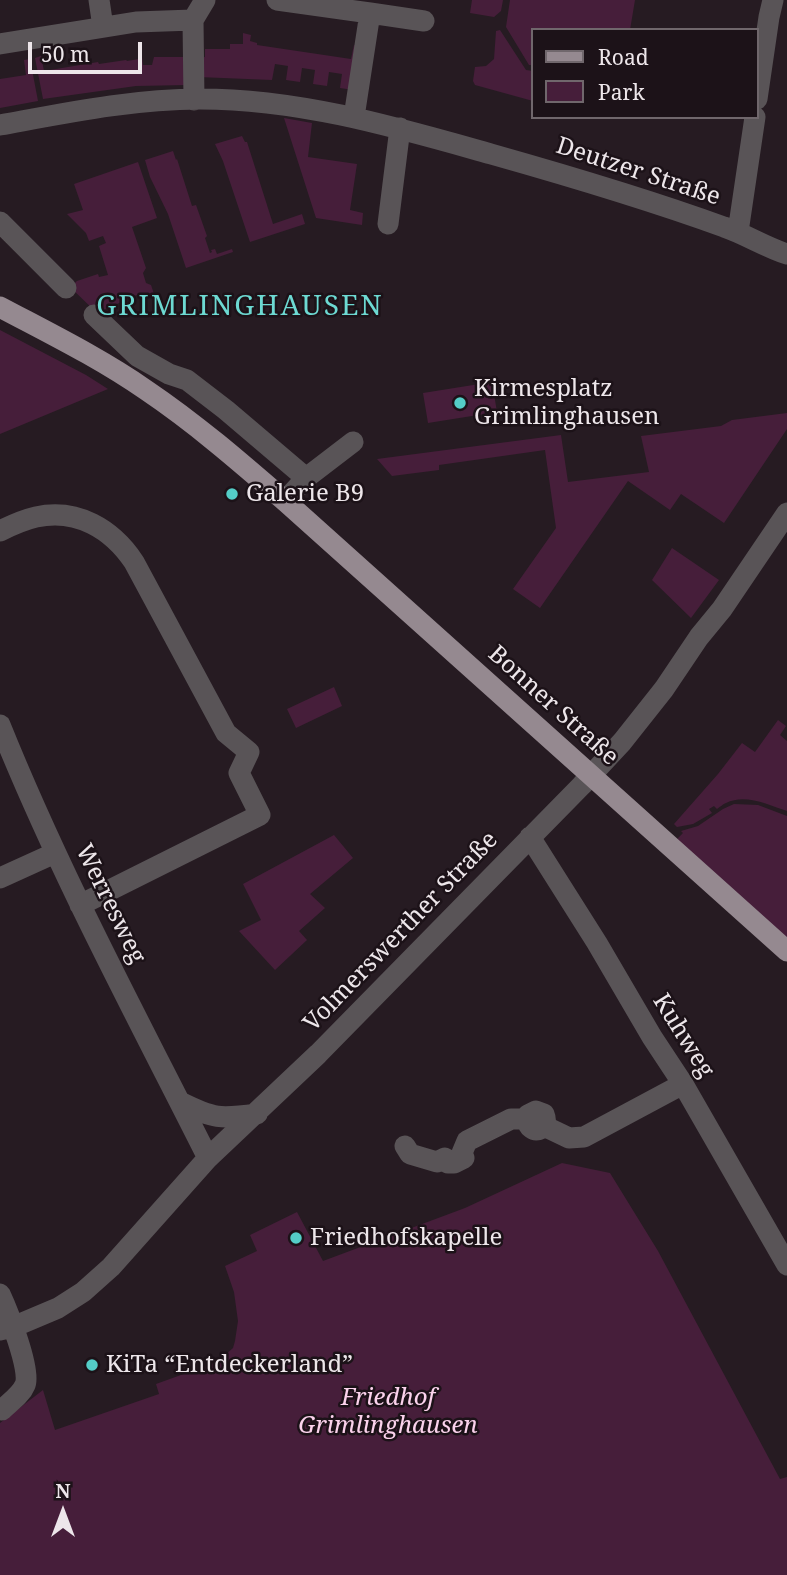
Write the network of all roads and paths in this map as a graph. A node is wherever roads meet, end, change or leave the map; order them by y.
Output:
1 (99, 0) edge
2 (205, 0) edge
3 (277, 0) edge
4 (773, 0) edge
5 (370, 13) junction
6 (192, 20) junction
7 (424, 22) dead end
8 (103, 27) junction
9 (0, 44) edge
10 (759, 85) edge
11 (194, 100) junction
12 (354, 117) junction
13 (755, 119) edge
14 (0, 125) edge
15 (400, 128) junction
16 (0, 222) edge
17 (388, 224) dead end
18 (738, 232) junction
19 (784, 256) edge
20 (66, 288) dead end
21 (0, 307) edge
22 (94, 315) dead end
23 (353, 442) dead end
24 (306, 478) junction
25 (285, 501) junction
26 (787, 513) edge
27 (0, 531) edge
28 (0, 725) edge
29 (587, 780) junction
30 (530, 837) junction
31 (55, 853) junction
32 (0, 878) edge
33 (80, 905) junction
34 (787, 951) edge
35 (683, 1084) junction
36 (180, 1102) junction
37 (257, 1114) junction
38 (405, 1146) dead end
39 (208, 1158) junction
40 (787, 1265) edge
41 (0, 1294) edge
42 (7, 1328) edge
43 (2, 1410) dead end

1 - 8 street
2 - 6 street
3 - 5 street
4 - 10 street
5 - 7 street
5 - 12 street
6 - 8 street
6 - 11 street
8 - 9 street
11 - 12 street, Deutzer Straße
11 - 14 street, Deutzer Straße
12 - 15 street, Deutzer Straße
13 - 18 street
15 - 17 street
15 - 18 street, Deutzer Straße
16 - 20 street
18 - 19 street, Deutzer Straße
21 - 25 main road, Bonner Straße
22 - 24 street
23 - 24 street
24 - 25 street
25 - 29 main road, Bonner Straße
26 - 29 street, Volmerswerther Straße
27 - 33 street
28 - 31 street, Werresweg
29 - 30 street, Volmerswerther Straße
29 - 34 main road, Bonner Straße
30 - 35 street, Kuhweg
30 - 37 street, Volmerswerther Straße
31 - 32 street
31 - 33 street, Werresweg
33 - 36 street, Werresweg
35 - 38 street
35 - 40 street, Kuhweg
36 - 37 street
36 - 39 street, Werresweg
37 - 39 street, Volmerswerther Straße
39 - 42 street, Volmerswerther Straße
41 - 42 street
42 - 43 street

